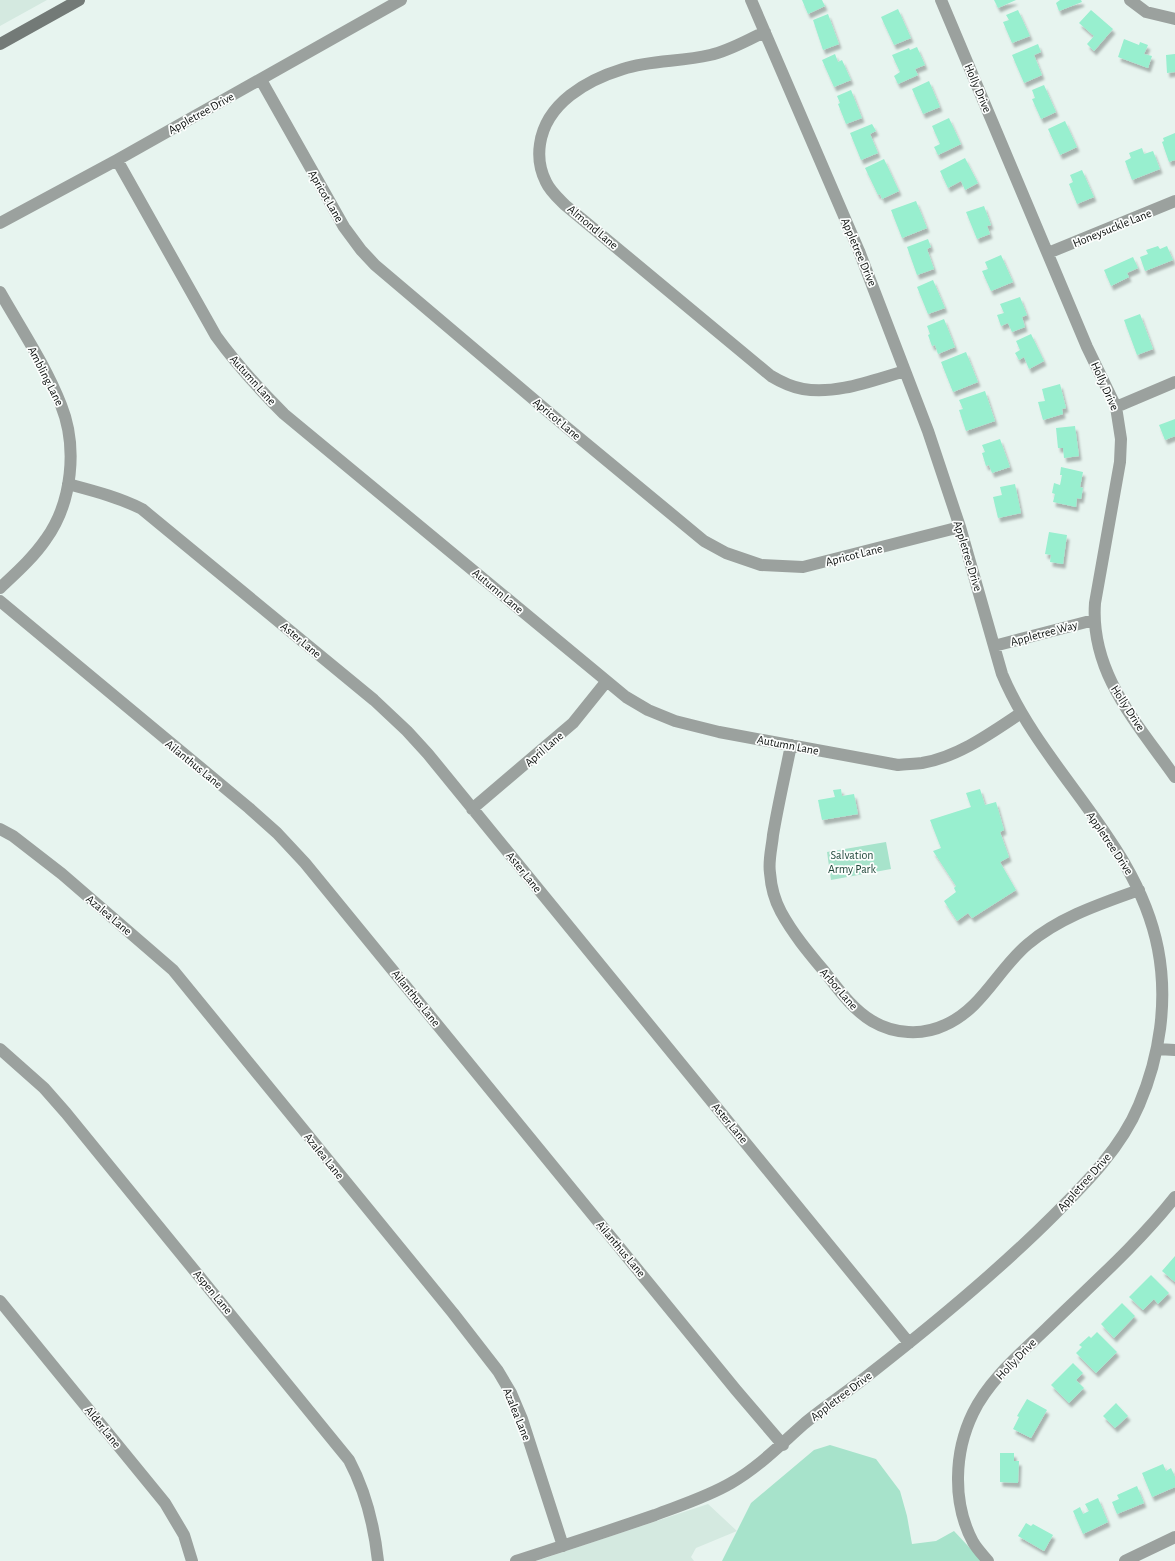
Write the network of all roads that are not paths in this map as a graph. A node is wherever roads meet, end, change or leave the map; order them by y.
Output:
1 (79, 0) edge
2 (401, 0) edge
3 (751, 0) edge
4 (941, 0) edge
5 (1130, 0) edge
6 (1175, 19) edge
7 (766, 32) junction
8 (0, 44) edge
9 (261, 80) junction
10 (117, 160) junction
11 (1175, 201) edge
12 (0, 223) edge
13 (1048, 254) junction
14 (0, 292) edge
15 (905, 371) junction
16 (1175, 382) edge
17 (1116, 407) junction
18 (68, 484) junction
19 (960, 527) junction
20 (0, 588) edge
21 (0, 601) edge
22 (1094, 620) junction
23 (994, 646) junction
24 (606, 682) junction
25 (1021, 713) junction
26 (791, 745) junction
27 (1175, 777) edge
28 (472, 809) junction
29 (0, 829) edge
30 (1139, 890) junction
31 (0, 1049) edge
32 (1157, 1049) junction
33 (1175, 1050) edge
34 (1175, 1197) edge
35 (0, 1301) edge
36 (909, 1343) junction
37 (783, 1445) junction
38 (1175, 1538) edge
39 (563, 1546) junction
40 (192, 1561) edge
41 (378, 1561) edge
42 (516, 1561) edge
43 (988, 1561) edge
44 (1125, 1561) edge

1 - 8 main road
2 - 9 street, Appletree Drive
3 - 7 street, Appletree Drive
4 - 13 street, Holly Drive
5 - 6 street
7 - 15 street, Appletree Drive
7 - 15 street, Almond Lane
9 - 10 street, Appletree Drive
9 - 19 street, Apricot Lane
10 - 12 street, Appletree Drive
10 - 24 street, Autumn Lane
11 - 13 street, Honeysuckle Lane
13 - 17 street, Holly Drive
14 - 18 street, Ambling Lane
15 - 19 street, Appletree Drive
16 - 17 street
17 - 22 street, Holly Drive
18 - 20 street, Ambling Lane
18 - 28 street, Aster Lane
19 - 23 street, Appletree Drive
21 - 37 street, Ailanthus Lane
22 - 23 street, Appletree Way
22 - 27 street, Holly Drive
23 - 25 street, Appletree Drive
24 - 26 street, Autumn Lane
24 - 28 street, April Lane
25 - 26 street, Autumn Lane
25 - 30 street, Appletree Drive
26 - 30 street, Arbor Lane
28 - 36 street, Aster Lane
29 - 39 street, Azalea Lane
30 - 32 street, Appletree Drive
31 - 41 street, Aspen Lane
32 - 33 street
32 - 36 street, Appletree Drive
34 - 43 street, Holly Drive
35 - 40 street, Alder Lane
36 - 37 street, Appletree Drive
37 - 39 street, Appletree Drive
38 - 44 street
39 - 42 street, Appletree Drive

